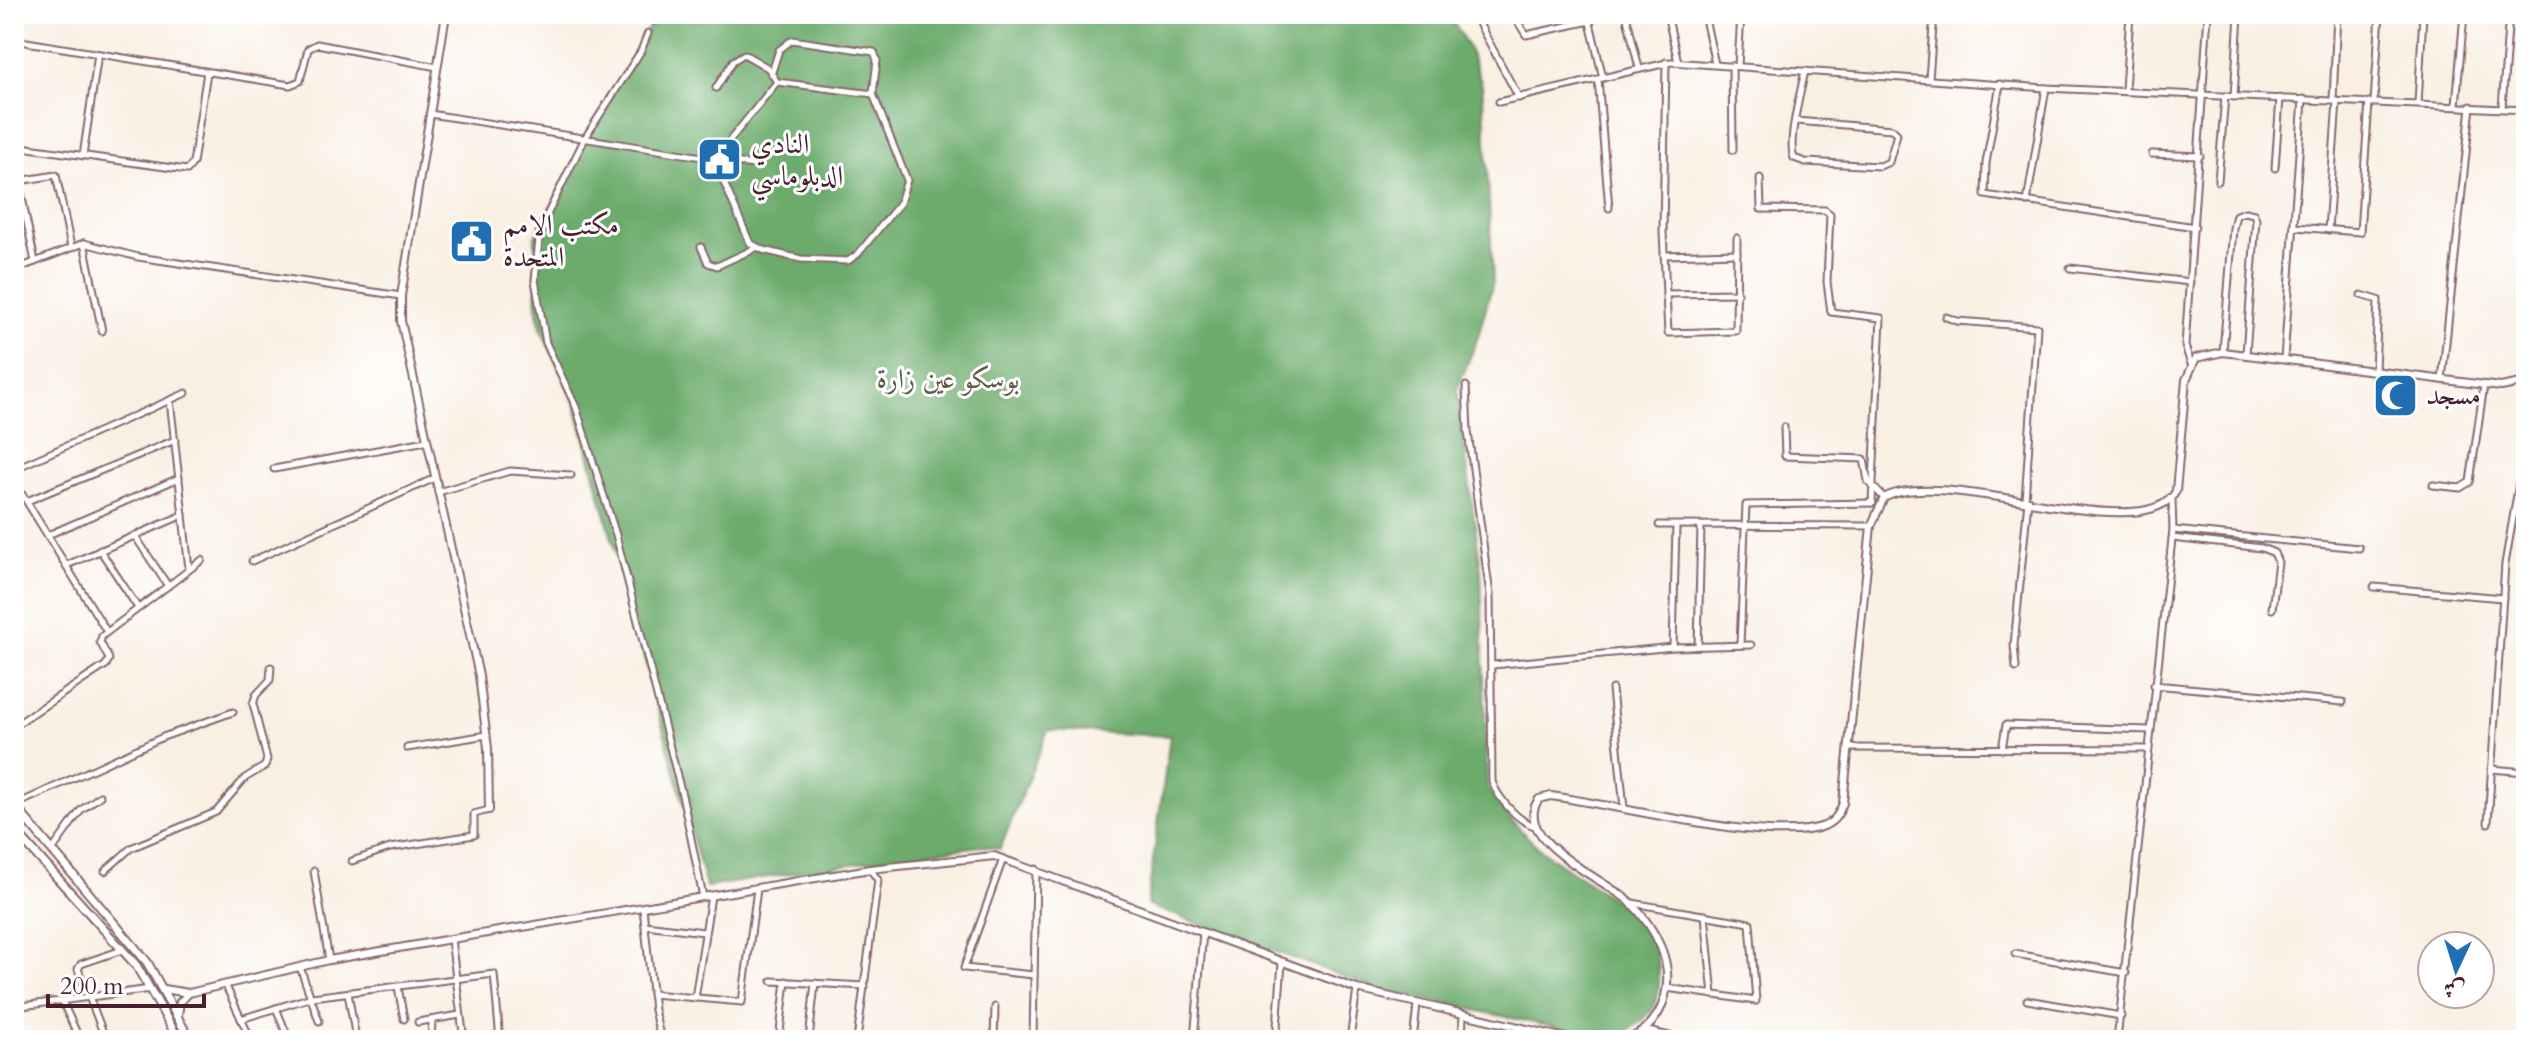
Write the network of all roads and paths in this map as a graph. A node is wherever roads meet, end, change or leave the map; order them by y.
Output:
1 (446, 14) edge
2 (647, 14) edge
3 (677, 14) edge
4 (1474, 14) edge
5 (1513, 14) edge
6 (1588, 14) edge
7 (1626, 14) edge
8 (1667, 14) edge
9 (1704, 14) edge
10 (1741, 14) edge
11 (1934, 14) edge
12 (2130, 14) edge
13 (2208, 14) edge
14 (2239, 14) edge
15 (2337, 14) edge
16 (2380, 14) edge
17 (2423, 14) edge
18 (2464, 14) edge
19 (2509, 14) edge
20 (1590, 21) junction
21 (648, 33) dead end
22 (14, 40) edge
23 (98, 53) junction
24 (1666, 62) junction
25 (1678, 62) junction
26 (1715, 64) junction
27 (1735, 66) junction
28 (437, 67) junction
29 (1639, 68) junction
30 (1805, 71) junction
31 (207, 72) junction
32 (772, 72) junction
33 (1600, 78) junction
34 (1929, 79) junction
35 (777, 82) junction
36 (2000, 84) junction
37 (716, 88) dead end
38 (2046, 88) junction
39 (2125, 90) junction
40 (873, 94) junction
41 (2204, 95) junction
42 (2225, 96) junction
43 (2234, 97) junction
44 (1519, 98) junction
45 (2280, 98) junction
46 (2303, 99) junction
47 (2335, 100) junction
48 (1499, 102) dead end
49 (2371, 102) junction
50 (2418, 104) junction
51 (2456, 105) junction
52 (2471, 106) junction
53 (2502, 108) junction
54 (2526, 110) edge
55 (430, 114) junction
56 (1796, 121) junction
57 (585, 138) junction
58 (14, 146) edge
59 (1733, 150) dead end
60 (2152, 154) dead end
61 (83, 156) junction
62 (2200, 156) junction
63 (722, 160) junction
64 (15, 163) edge
65 (753, 165) dead end
66 (2275, 168) dead end
67 (1760, 178) dead end
68 (19, 181) junction
69 (2218, 181) dead end
70 (2027, 202) junction
71 (1609, 208) dead end
72 (2195, 227) junction
73 (2295, 227) junction
74 (2328, 230) junction
75 (1737, 238) dead end
76 (84, 243) junction
77 (71, 247) junction
78 (701, 247) dead end
79 (756, 248) junction
80 (1737, 253) junction
81 (1664, 255) junction
82 (35, 262) junction
83 (2070, 268) dead end
84 (14, 270) edge
85 (2190, 282) junction
86 (1738, 293) junction
87 (1666, 294) junction
88 (2361, 295) dead end
89 (401, 296) junction
90 (1946, 317) dead end
91 (102, 331) dead end
92 (2223, 352) junction
93 (2246, 354) junction
94 (2284, 359) junction
95 (2191, 364) junction
96 (2375, 371) junction
97 (2442, 380) junction
98 (2526, 382) edge
99 (2484, 385) junction
100 (1466, 386) dead end
101 (186, 393) dead end
102 (170, 400) junction
103 (1784, 427) dead end
104 (175, 440) junction
105 (426, 441) junction
106 (2526, 443) edge
107 (14, 469) edge
108 (274, 469) dead end
109 (571, 475) dead end
110 (179, 478) junction
111 (435, 478) junction
112 (14, 481) edge
113 (2433, 485) dead end
114 (1874, 488) junction
115 (438, 492) junction
116 (2172, 499) junction
117 (2026, 500) junction
118 (27, 501) junction
119 (1878, 502) junction
120 (183, 515) junction
121 (1659, 525) dead end
122 (1676, 526) junction
123 (1701, 526) junction
124 (1871, 526) junction
125 (1742, 527) junction
126 (2173, 530) junction
127 (48, 535) junction
128 (135, 536) junction
129 (2172, 538) junction
130 (2359, 548) dead end
131 (100, 550) junction
132 (202, 560) dead end
133 (252, 561) dead end
134 (67, 565) junction
135 (189, 570) junction
136 (168, 586) junction
137 (2374, 587) dead end
138 (2503, 598) junction
139 (138, 608) junction
140 (2272, 609) dead end
141 (107, 632) junction
142 (1740, 645) junction
143 (1751, 645) dead end
144 (1698, 646) junction
145 (1673, 647) junction
146 (1493, 665) junction
147 (271, 667) dead end
148 (2016, 668) dead end
149 (2154, 685) junction
150 (1612, 689) dead end
151 (2343, 702) dead end
152 (233, 712) dead end
153 (14, 726) edge
154 (2149, 730) junction
155 (487, 735) junction
156 (407, 748) dead end
157 (1849, 748) junction
158 (2002, 749) junction
159 (2148, 749) junction
160 (2491, 769) junction
161 (2526, 772) edge
162 (100, 796) dead end
163 (14, 806) edge
164 (1624, 808) junction
165 (489, 810) joint
166 (2488, 823) dead end
167 (1535, 826) junction
168 (14, 830) edge
169 (45, 839) junction
170 (53, 849) junction
171 (33, 850) junction
172 (1004, 858) junction
173 (352, 861) dead end
174 (1036, 868) junction
175 (870, 869) junction
176 (105, 871) dead end
177 (314, 871) dead end
178 (757, 889) junction
179 (707, 897) junction
180 (1631, 903) junction
181 (643, 908) junction
182 (1705, 915) junction
183 (645, 925) junction
184 (704, 932) junction
185 (1203, 932) junction
186 (451, 939) junction
187 (122, 950) junction
188 (2015, 954) dead end
189 (329, 960) junction
190 (1282, 963) junction
191 (300, 967) junction
192 (2126, 973) junction
193 (1034, 975) junction
194 (456, 980) junction
195 (772, 981) dead end
196 (786, 981) junction
197 (815, 983) junction
198 (225, 984) junction
199 (865, 986) junction
200 (398, 987) junction
201 (1667, 988) junction
202 (151, 989) junction
203 (163, 989) junction
204 (1357, 989) junction
205 (189, 993) junction
206 (348, 993) junction
207 (652, 994) junction
208 (1713, 995) junction
209 (86, 997) junction
210 (312, 997) junction
211 (695, 998) junction
212 (62, 1000) junction
213 (2027, 1000) dead end
214 (1417, 1005) junction
215 (14, 1007) edge
216 (995, 1007) dead end
217 (276, 1008) junction
218 (178, 1015) junction
219 (460, 1015) junction
220 (1463, 1015) junction
221 (2121, 1016) junction
222 (241, 1019) junction
223 (404, 1019) dead end
224 (432, 1020) junction
225 (319, 1021) dead end
226 (418, 1022) dead end
227 (1644, 1030) junction
228 (1653, 1032) junction
229 (355, 1033) dead end
230 (287, 1035) dead end
231 (80, 1040) edge
232 (106, 1040) edge
233 (179, 1040) edge
234 (190, 1040) edge
235 (251, 1040) edge
236 (431, 1040) edge
237 (464, 1040) edge
238 (500, 1040) edge
239 (661, 1040) edge
240 (779, 1040) edge
241 (809, 1040) edge
242 (857, 1040) edge
243 (994, 1040) edge
244 (1033, 1040) edge
245 (1194, 1040) edge
246 (1276, 1040) edge
247 (1350, 1040) edge
248 (1413, 1040) edge
249 (1462, 1040) edge
250 (1574, 1040) edge
251 (1626, 1040) edge
252 (1652, 1040) edge
253 (1686, 1040) edge
254 (2117, 1040) edge

1 - 28 main road
2 - 3 street
4 - 44 street
5 - 20 street
6 - 20 street
7 - 29 street
8 - 25 street
9 - 26 street
10 - 27 street
11 - 34 street
12 - 39 street
13 - 41 street
14 - 43 street
15 - 47 street
16 - 49 street
17 - 50 street
18 - 51 street
19 - 53 street
20 - 33 street
21 - 57 street
22 - 23 street
23 - 31 street
23 - 61 street
24 - 25 street
24 - 29 street
24 - 81 street
25 - 26 street
26 - 27 street
27 - 30 street
27 - 59 street
28 - 31 street
28 - 55 main road
29 - 33 street
30 - 34 street
30 - 56 street
31 - 61 street
32 - 35 street
32 - 37 street
32 - 40 street
33 - 44 street
33 - 71 street
34 - 36 street
35 - 40 street
35 - 63 street
36 - 38 street
36 - 70 street
38 - 39 street
38 - 70 street
39 - 41 street
40 - 79 street
41 - 42 street
41 - 62 street
42 - 43 street
42 - 69 street
43 - 45 street
44 - 48 street
45 - 46 street
45 - 66 street
46 - 47 street
46 - 73 street
47 - 49 street
47 - 74 street
49 - 50 street
49 - 74 street
50 - 51 street
51 - 52 street
52 - 53 street
52 - 97 street
53 - 54 street
55 - 57 street
55 - 89 main road
56 - 56 street
57 - 63 street
57 - 179 street
58 - 61 street
60 - 62 street
62 - 72 street
63 - 65 street
63 - 79 street
64 - 68 street
67 - 114 street
68 - 77 street
68 - 82 street
70 - 72 street
72 - 85 street
73 - 74 street
73 - 94 street
75 - 80 street
76 - 77 street
76 - 89 street
76 - 91 street
77 - 82 street
78 - 79 street
80 - 81 street
80 - 86 street
81 - 87 street
82 - 84 street
83 - 85 street
85 - 95 street
86 - 87 street
86 - 87 street
88 - 96 street
89 - 105 main road
90 - 117 street
92 - 93 main road
92 - 93 street
92 - 95 main road
93 - 94 main road
94 - 96 main road
95 - 116 main road
96 - 97 main road
97 - 99 main road
98 - 99 main road
99 - 113 street
100 - 146 street
101 - 102 street
102 - 104 street
102 - 107 street
103 - 114 street
104 - 110 street
104 - 118 street
105 - 108 street
105 - 111 main road
106 - 138 street
109 - 115 street
110 - 120 street
110 - 127 street
111 - 115 main road
111 - 133 street
112 - 118 street
114 - 119 street
114 - 119 street
115 - 155 main road
116 - 117 main road
116 - 126 street
117 - 119 main road
117 - 148 street
118 - 127 street
119 - 124 main road
119 - 125 street
120 - 128 street
120 - 135 street
121 - 122 street
122 - 123 street
122 - 145 street
123 - 125 street
123 - 144 street
124 - 125 street
124 - 157 main road
125 - 142 street
126 - 129 street
126 - 130 street
127 - 134 street
128 - 131 street
128 - 136 street
129 - 140 street
129 - 149 street
131 - 134 street
131 - 139 street
132 - 135 street
134 - 141 street
135 - 136 street
136 - 139 street
137 - 138 street
138 - 160 street
139 - 141 street
141 - 153 street
142 - 143 street
142 - 144 street
144 - 145 street
145 - 146 street
146 - 167 street
147 - 176 street
149 - 151 street
149 - 154 street
150 - 164 street
152 - 163 street
154 - 158 street
154 - 159 street
155 - 156 street
155 - 165 main road
157 - 158 street
157 - 164 main road
158 - 159 street
159 - 192 street
160 - 161 street
160 - 166 street
162 - 170 street
163 - 169 main road
164 - 167 main road
165 - 173 street
167 - 180 main road
168 - 171 main road
169 - 170 main road
169 - 171 main road
170 - 203 main road
171 - 187 main road
172 - 174 main road
172 - 175 main road
172 - 193 street
174 - 185 main road
174 - 193 street
175 - 178 main road
175 - 199 street
177 - 189 street
178 - 179 main road
178 - 211 street
179 - 181 main road
179 - 184 street
180 - 182 street
180 - 201 main road
181 - 183 street
181 - 186 main road
182 - 208 street
182 - 208 street
183 - 184 street
183 - 207 street
184 - 211 street
185 - 190 main road
185 - 245 street
186 - 189 main road
186 - 194 street
187 - 202 main road
187 - 209 street
188 - 192 street
189 - 191 main road
190 - 204 main road
190 - 246 street
191 - 198 main road
191 - 210 street
192 - 221 street
193 - 244 street
194 - 200 street
194 - 219 street
194 - 238 street
195 - 196 street
196 - 197 street
196 - 240 street
197 - 199 street
197 - 241 street
198 - 205 main road
198 - 222 street
199 - 242 street
200 - 206 street
200 - 223 street
201 - 208 street
201 - 227 main road
202 - 209 street
202 - 233 main road
203 - 205 main road
203 - 218 main road
204 - 214 main road
204 - 247 street
205 - 218 main road
206 - 210 street
206 - 229 street
207 - 211 street
207 - 239 street
209 - 212 street
209 - 232 street
210 - 217 street
210 - 225 street
212 - 215 street
212 - 231 street
213 - 221 street
214 - 220 main road
214 - 248 street
216 - 243 street
217 - 222 street
217 - 230 street
218 - 234 main road
219 - 224 street
219 - 237 street
220 - 249 street
220 - 250 main road
221 - 254 street
222 - 235 street
224 - 226 street
224 - 236 street
227 - 228 street
227 - 251 main road
228 - 252 street
228 - 253 street

